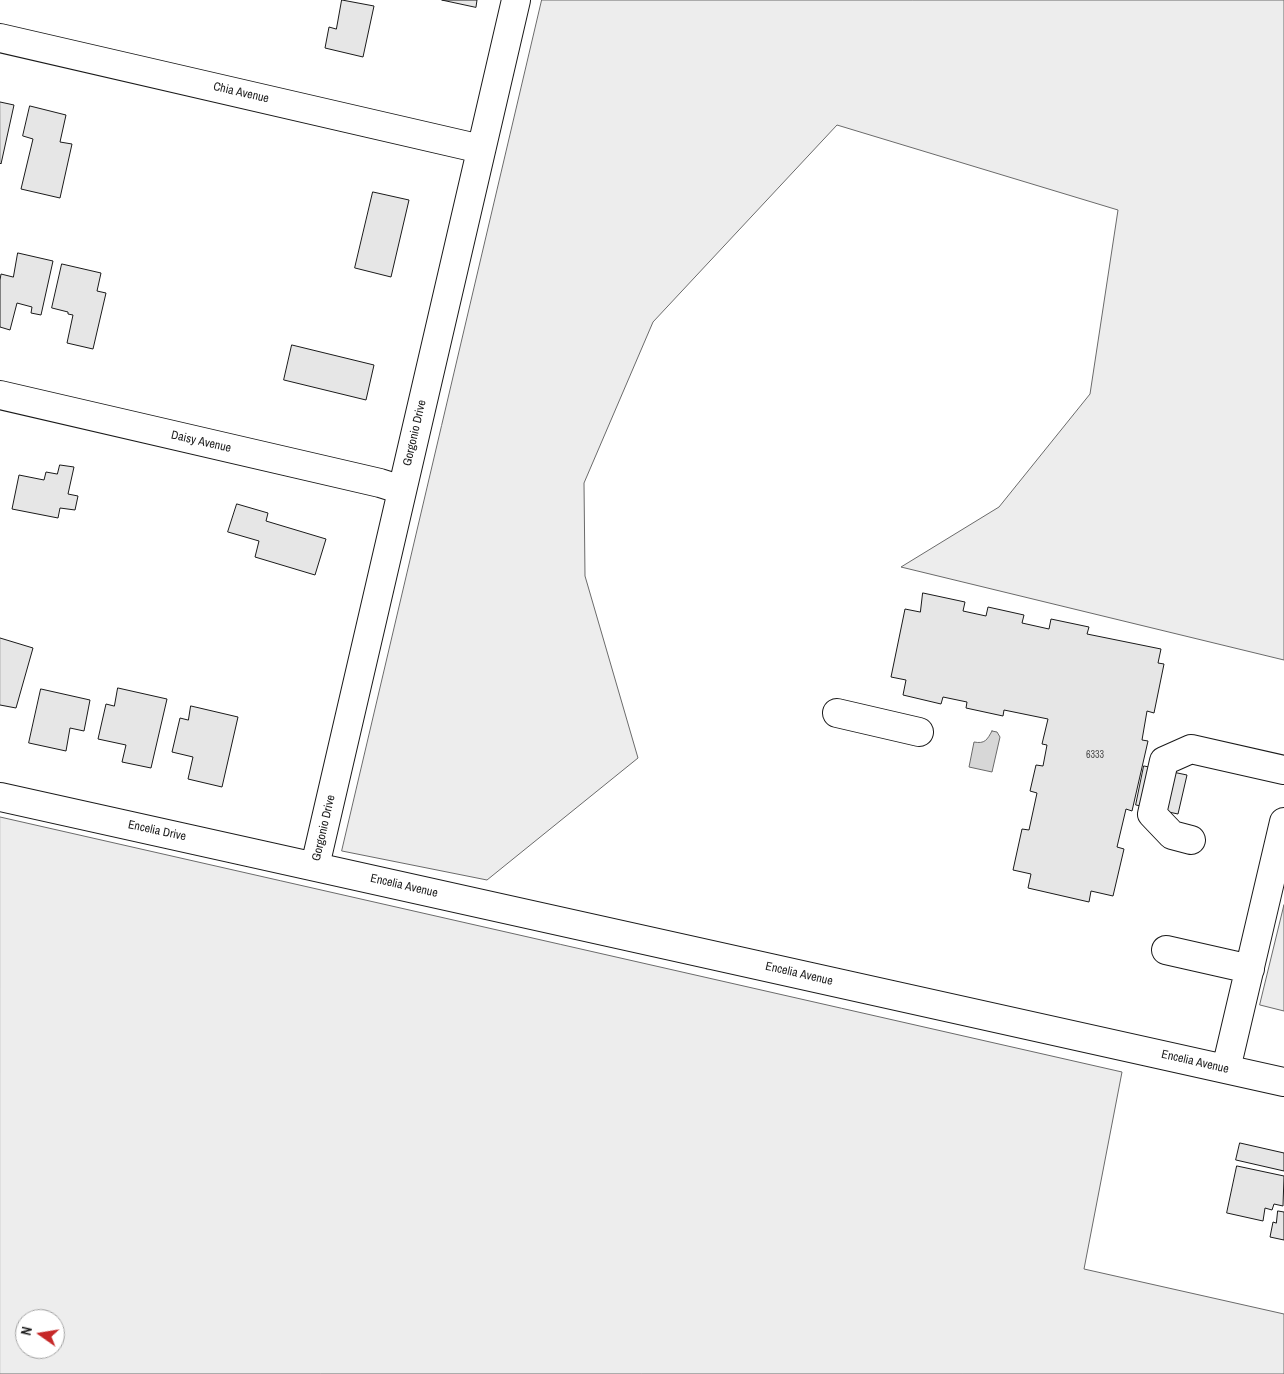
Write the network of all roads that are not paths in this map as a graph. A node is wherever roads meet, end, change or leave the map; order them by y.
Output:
1 (516, 0) edge
2 (0, 38) edge
3 (481, 149) junction
4 (0, 395) edge
5 (402, 490) junction
6 (837, 713) dead end
7 (919, 732) dead end
8 (1284, 770) edge
9 (0, 797) edge
10 (1284, 822) edge
11 (1192, 840) dead end
12 (315, 866) junction
13 (1166, 950) dead end
14 (1250, 969) junction
15 (1226, 1069) junction
16 (1284, 1082) edge

1 - 3 street, Gorgonio Drive
2 - 3 street, Chia Avenue
3 - 5 street, Gorgonio Drive
4 - 5 street, Daisy Avenue
5 - 12 street, Gorgonio Drive
6 - 7 street
8 - 11 street
9 - 12 street, Encelia Drive
10 - 14 street
12 - 15 street, Encelia Avenue
13 - 14 street
14 - 15 street
15 - 16 street, Encelia Avenue

